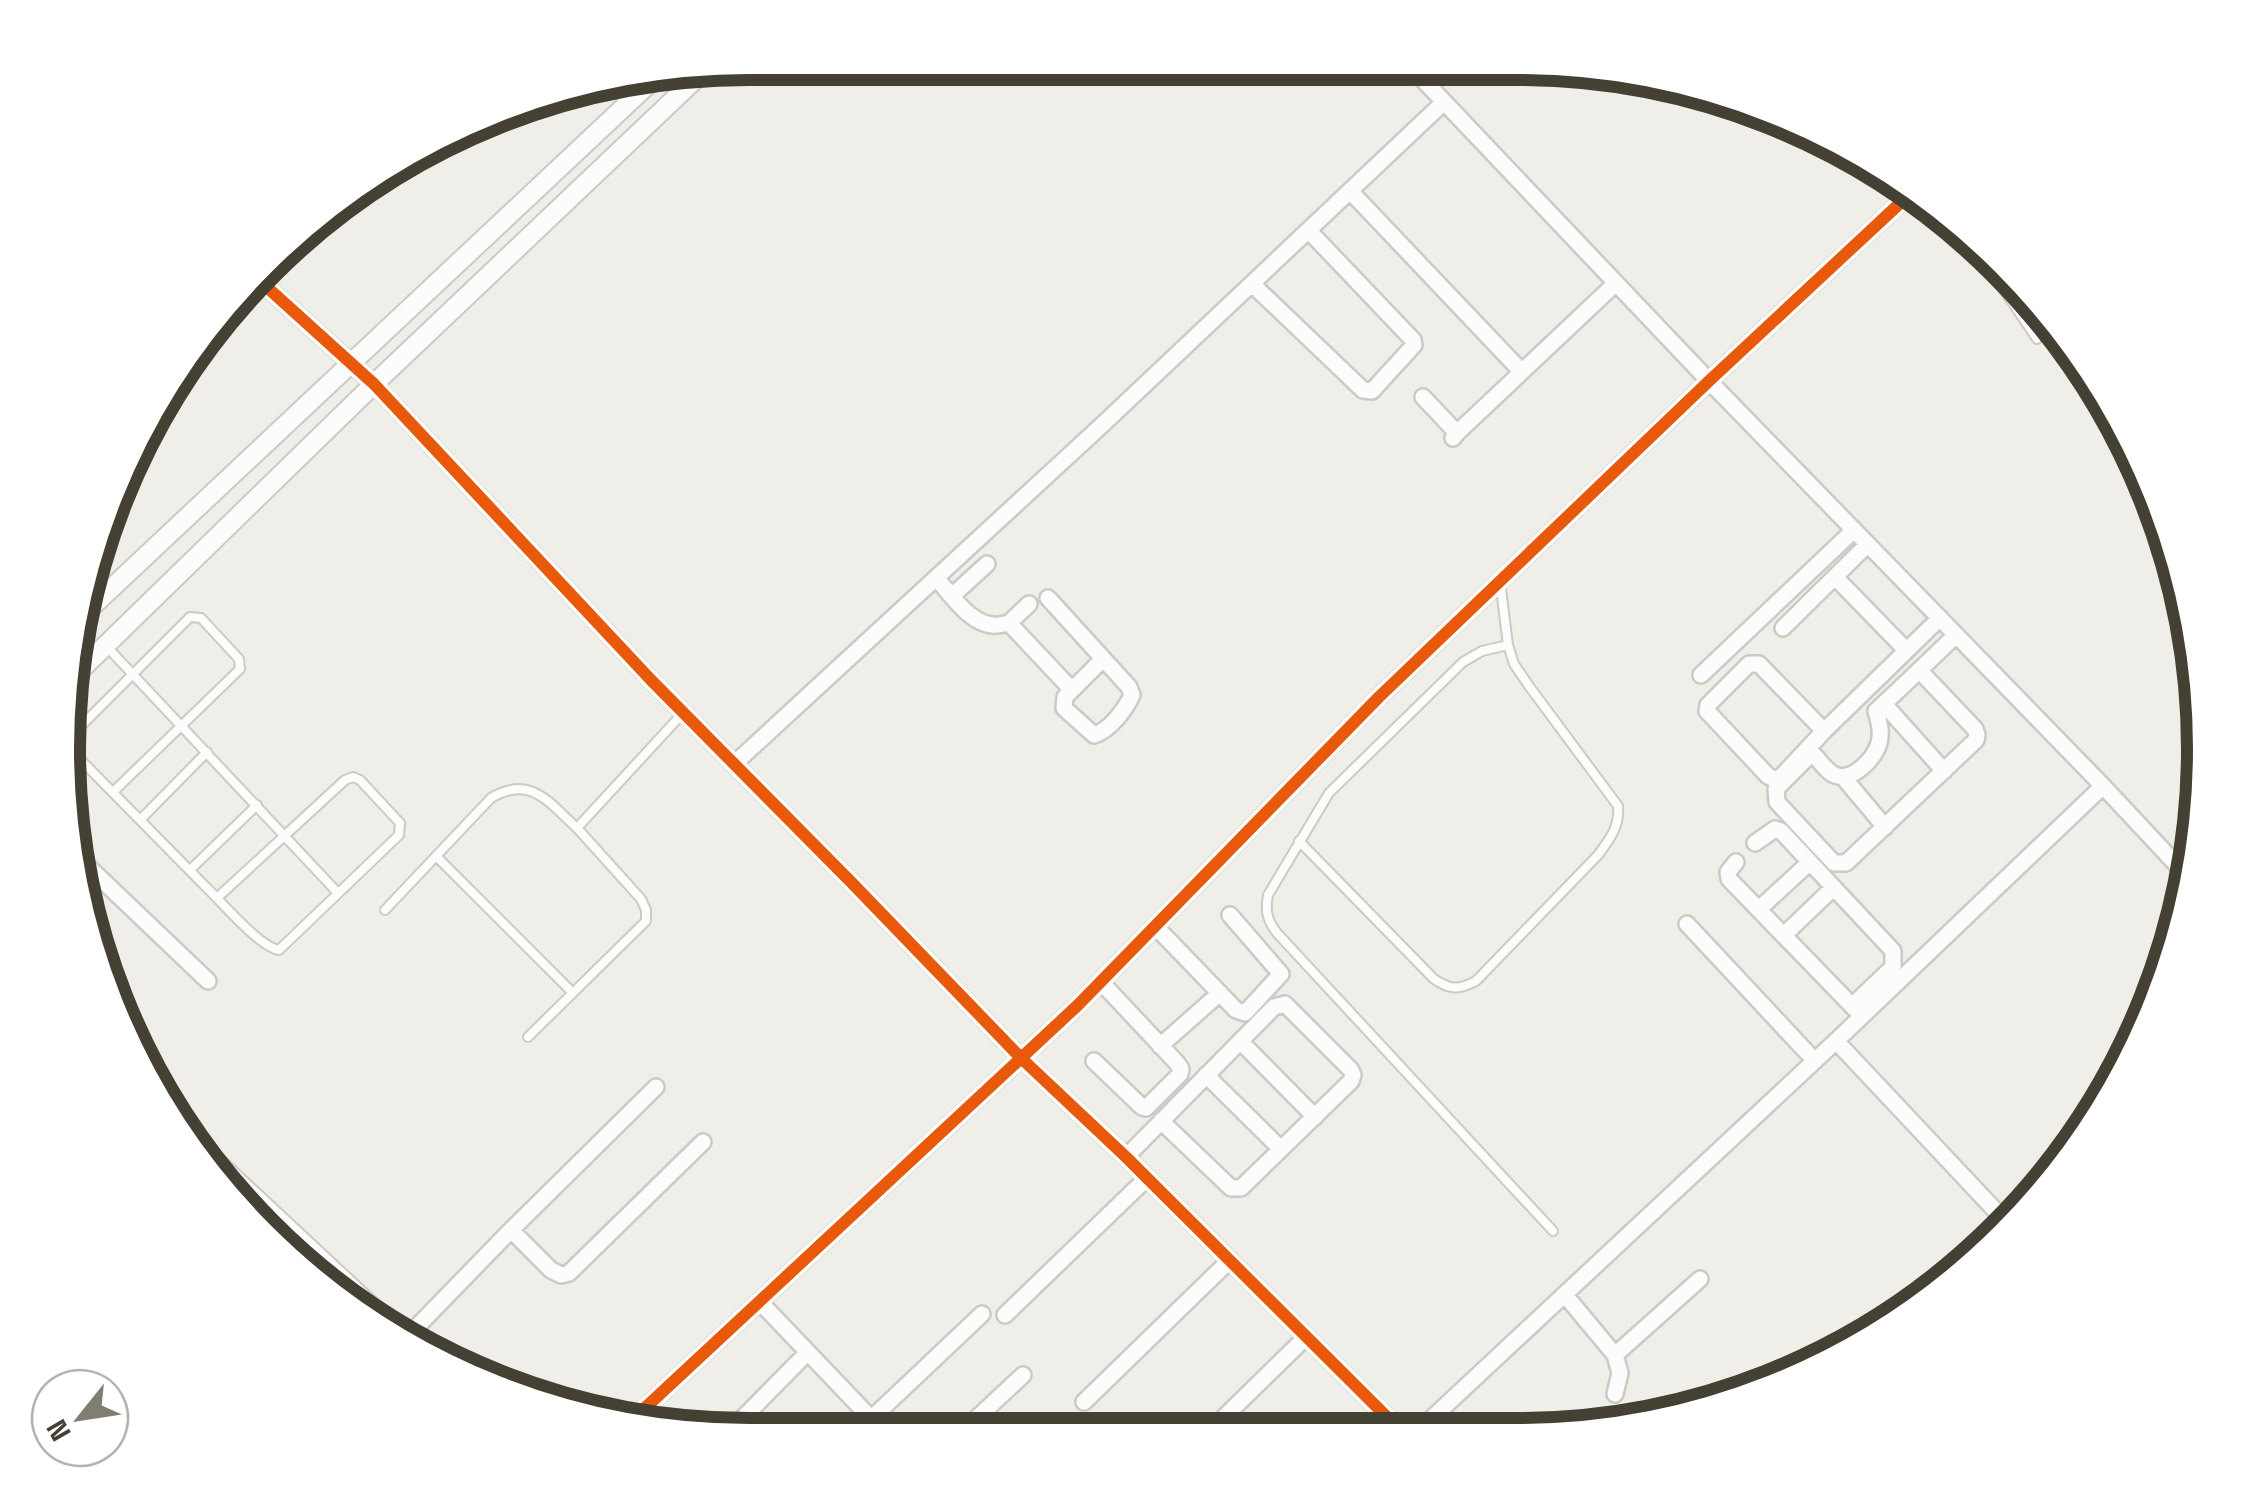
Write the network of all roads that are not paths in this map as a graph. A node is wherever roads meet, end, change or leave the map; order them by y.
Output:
1 (1423, 80) edge
2 (692, 83) edge
3 (643, 89) edge
4 (1444, 102) junction
5 (1351, 192) junction
6 (1902, 201) edge
7 (1309, 231) junction
8 (1616, 282) junction
9 (1252, 284) junction
10 (266, 286) edge
11 (2004, 290) edge
12 (2037, 339) dead end
13 (351, 363) junction
14 (1521, 371) junction
15 (1709, 381) junction
16 (374, 384) junction
17 (1423, 397) dead end
18 (1854, 530) junction
19 (1868, 544) junction
20 (988, 564) dead end
21 (1835, 577) junction
22 (936, 578) junction
23 (1500, 581) junction
24 (953, 596) junction
25 (1048, 598) dead end
26 (97, 602) edge
27 (1029, 604) dead end
28 (1940, 618) junction
29 (1009, 624) junction
30 (1782, 628) dead end
31 (1956, 635) junction
32 (1508, 645) junction
33 (106, 646) junction
34 (1906, 650) junction
35 (1103, 660) junction
36 (86, 665) edge
37 (1919, 670) junction
38 (132, 674) junction
39 (1701, 676) dead end
40 (1072, 690) junction
41 (1884, 704) junction
42 (684, 713) junction
43 (180, 724) junction
44 (81, 726) edge
45 (1824, 731) junction
46 (207, 752) junction
47 (80, 759) edge
48 (734, 764) junction
49 (1944, 771) junction
50 (1843, 777) junction
51 (2103, 786) junction
52 (112, 792) junction
53 (257, 806) junction
54 (140, 820) junction
55 (1884, 826) junction
56 (577, 828) junction
57 (285, 834) junction
58 (1299, 842) junction
59 (1755, 844) dead end
60 (436, 856) junction
61 (1736, 862) dead end
62 (1810, 862) junction
63 (2176, 865) edge
64 (91, 870) edge
65 (190, 870) junction
66 (1833, 888) junction
67 (338, 892) junction
68 (218, 898) junction
69 (1759, 909) junction
70 (385, 910) dead end
71 (1230, 915) dead end
72 (1687, 924) dead end
73 (1155, 926) junction
74 (1784, 935) junction
75 (208, 981) dead end
76 (1101, 982) junction
77 (573, 993) junction
78 (1220, 993) junction
79 (1857, 1011) junction
80 (528, 1037) dead end
81 (1240, 1041) junction
82 (1836, 1041) junction
83 (1160, 1046) junction
84 (1022, 1058) junction
85 (1094, 1061) dead end
86 (1815, 1061) junction
87 (1206, 1075) junction
88 (656, 1086) dead end
89 (1315, 1117) junction
90 (1161, 1121) junction
91 (703, 1142) dead end
92 (1281, 1149) junction
93 (1126, 1157) junction
94 (1148, 1178) junction
95 (245, 1188) edge
96 (1999, 1213) edge
97 (511, 1230) junction
98 (1553, 1231) dead end
99 (1230, 1260) junction
100 (1700, 1278) dead end
101 (346, 1283) edge
102 (1564, 1295) junction
103 (760, 1302) junction
104 (982, 1314) dead end
105 (1005, 1315) dead end
106 (413, 1328) edge
107 (1306, 1337) junction
108 (808, 1352) junction
109 (1614, 1355) junction
110 (1024, 1375) dead end
111 (1615, 1394) dead end
112 (1084, 1402) dead end
113 (644, 1409) edge
114 (743, 1418) edge
115 (870, 1418) edge
116 (884, 1418) edge
117 (978, 1418) edge
118 (1223, 1418) edge
119 (1389, 1418) edge
120 (1432, 1418) edge

1 - 4 street
2 - 16 street
3 - 13 street
4 - 5 street
4 - 8 street
5 - 7 street
5 - 14 street
6 - 15 street
7 - 9 street
7 - 9 street
8 - 14 street
8 - 15 street
9 - 22 street
10 - 13 street
11 - 12 lane
13 - 16 street
13 - 26 street
14 - 17 street
15 - 18 street
15 - 23 street
16 - 33 street
16 - 42 street
18 - 19 street
18 - 39 street
19 - 21 street
19 - 28 street
20 - 24 street
21 - 30 street
21 - 34 street
22 - 24 street
22 - 48 street
23 - 32 lane
23 - 73 street
24 - 29 street
25 - 35 street
27 - 29 street
28 - 31 street
28 - 34 street
29 - 40 street
31 - 37 street
31 - 51 street
32 - 58 lane
32 - 58 lane
33 - 36 street
33 - 38 lane
34 - 45 street
35 - 40 street
35 - 40 street
37 - 41 street
37 - 49 street
38 - 43 lane
38 - 43 lane
38 - 44 lane
41 - 49 street
41 - 50 street
42 - 48 street
42 - 56 lane
43 - 46 lane
43 - 52 lane
45 - 45 street
46 - 53 lane
46 - 54 lane
47 - 52 lane
48 - 84 street
49 - 55 street
50 - 55 street
50 - 55 street
51 - 63 street
51 - 79 street
52 - 54 lane
53 - 57 lane
53 - 65 lane
54 - 65 lane
56 - 60 lane
56 - 77 lane
57 - 67 lane
57 - 67 lane
57 - 68 lane
58 - 98 lane
59 - 62 street
60 - 70 lane
60 - 77 lane
61 - 69 street
62 - 66 street
62 - 69 street
64 - 75 street
65 - 68 lane
66 - 74 street
66 - 79 street
67 - 68 lane
69 - 74 street
71 - 78 street
72 - 86 street
73 - 76 street
73 - 78 street
74 - 79 street
76 - 83 street
76 - 84 street
77 - 80 lane
78 - 83 street
79 - 82 street
81 - 87 street
81 - 89 street
81 - 89 street
82 - 86 street
82 - 96 street
83 - 85 street
84 - 93 street
84 - 103 street
86 - 102 street
87 - 90 street
87 - 92 street
88 - 97 street
89 - 92 street
90 - 92 street
90 - 93 street
91 - 97 street
93 - 94 street
94 - 99 street
94 - 105 street
95 - 101 street
97 - 106 street
99 - 107 street
99 - 112 street
100 - 109 street
102 - 109 street
102 - 120 street
103 - 108 street
103 - 113 street
104 - 116 street
107 - 118 street
107 - 119 street
108 - 114 street
108 - 115 street
109 - 111 street
110 - 117 street

